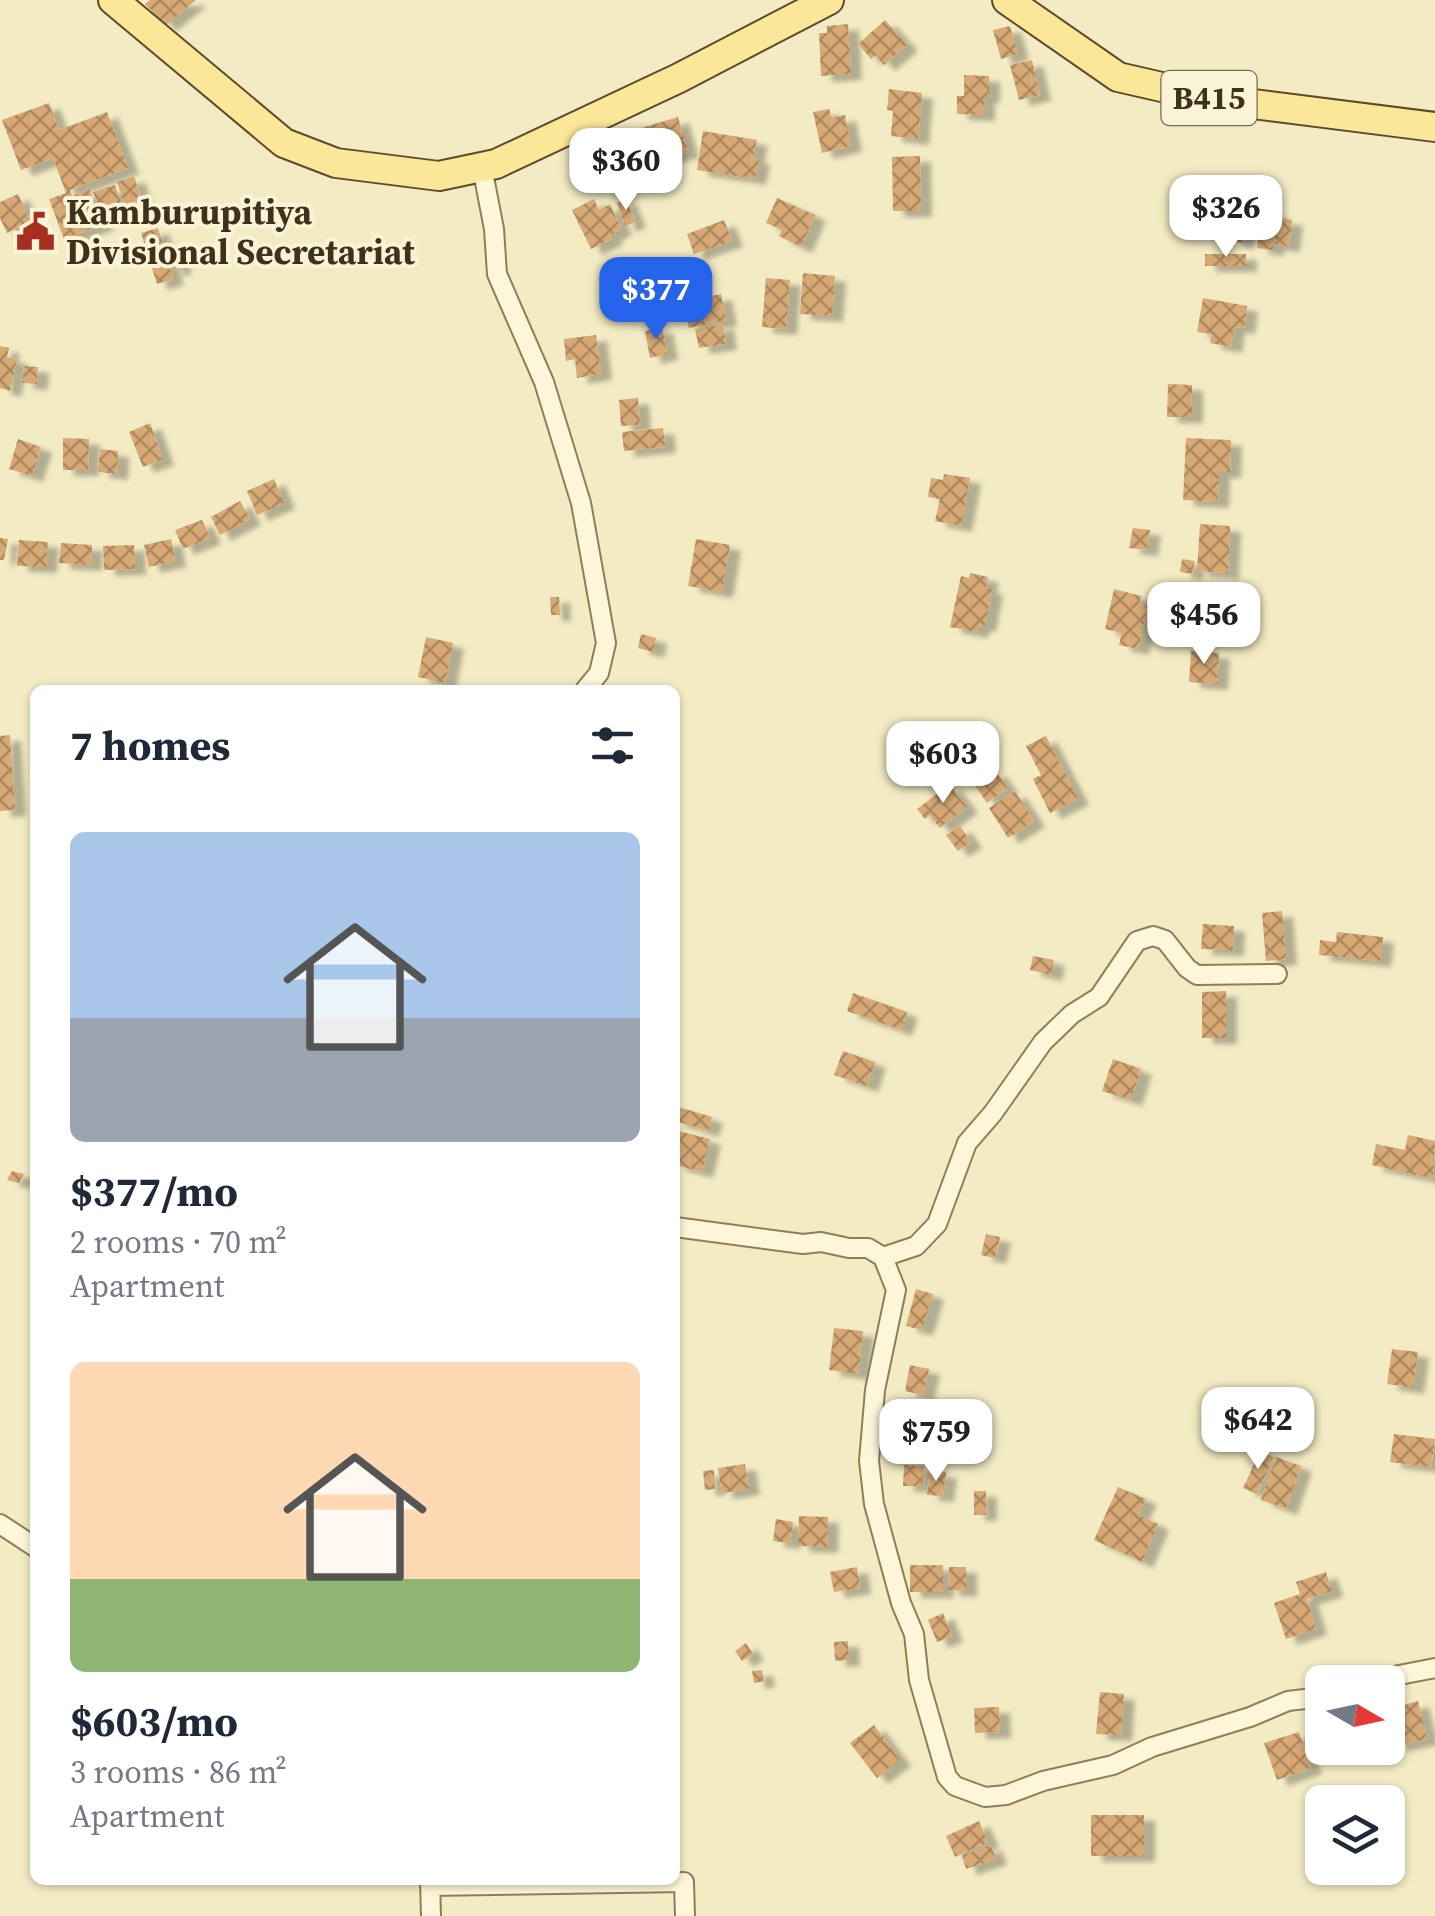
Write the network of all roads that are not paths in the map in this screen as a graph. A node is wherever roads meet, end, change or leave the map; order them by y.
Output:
1 (113, 0) edge
2 (830, 0) edge
3 (1007, 0) edge
4 (1435, 128) edge
5 (482, 167) junction
6 (588, 685) edge
7 (1277, 974) dead end
8 (680, 1228) edge
9 (883, 1256) junction
10 (0, 1524) edge
11 (30, 1544) edge
12 (1435, 1668) edge
13 (1405, 1674) edge
14 (1305, 1700) edge
15 (680, 1882) edge
16 (430, 1885) edge
17 (430, 1916) edge
18 (684, 1916) edge

1 - 5 main road
2 - 5 main road
3 - 4 main road, B415
5 - 6 street
7 - 9 street
8 - 9 street
9 - 14 street
10 - 11 street
12 - 13 street
15 - 18 street
16 - 17 street

